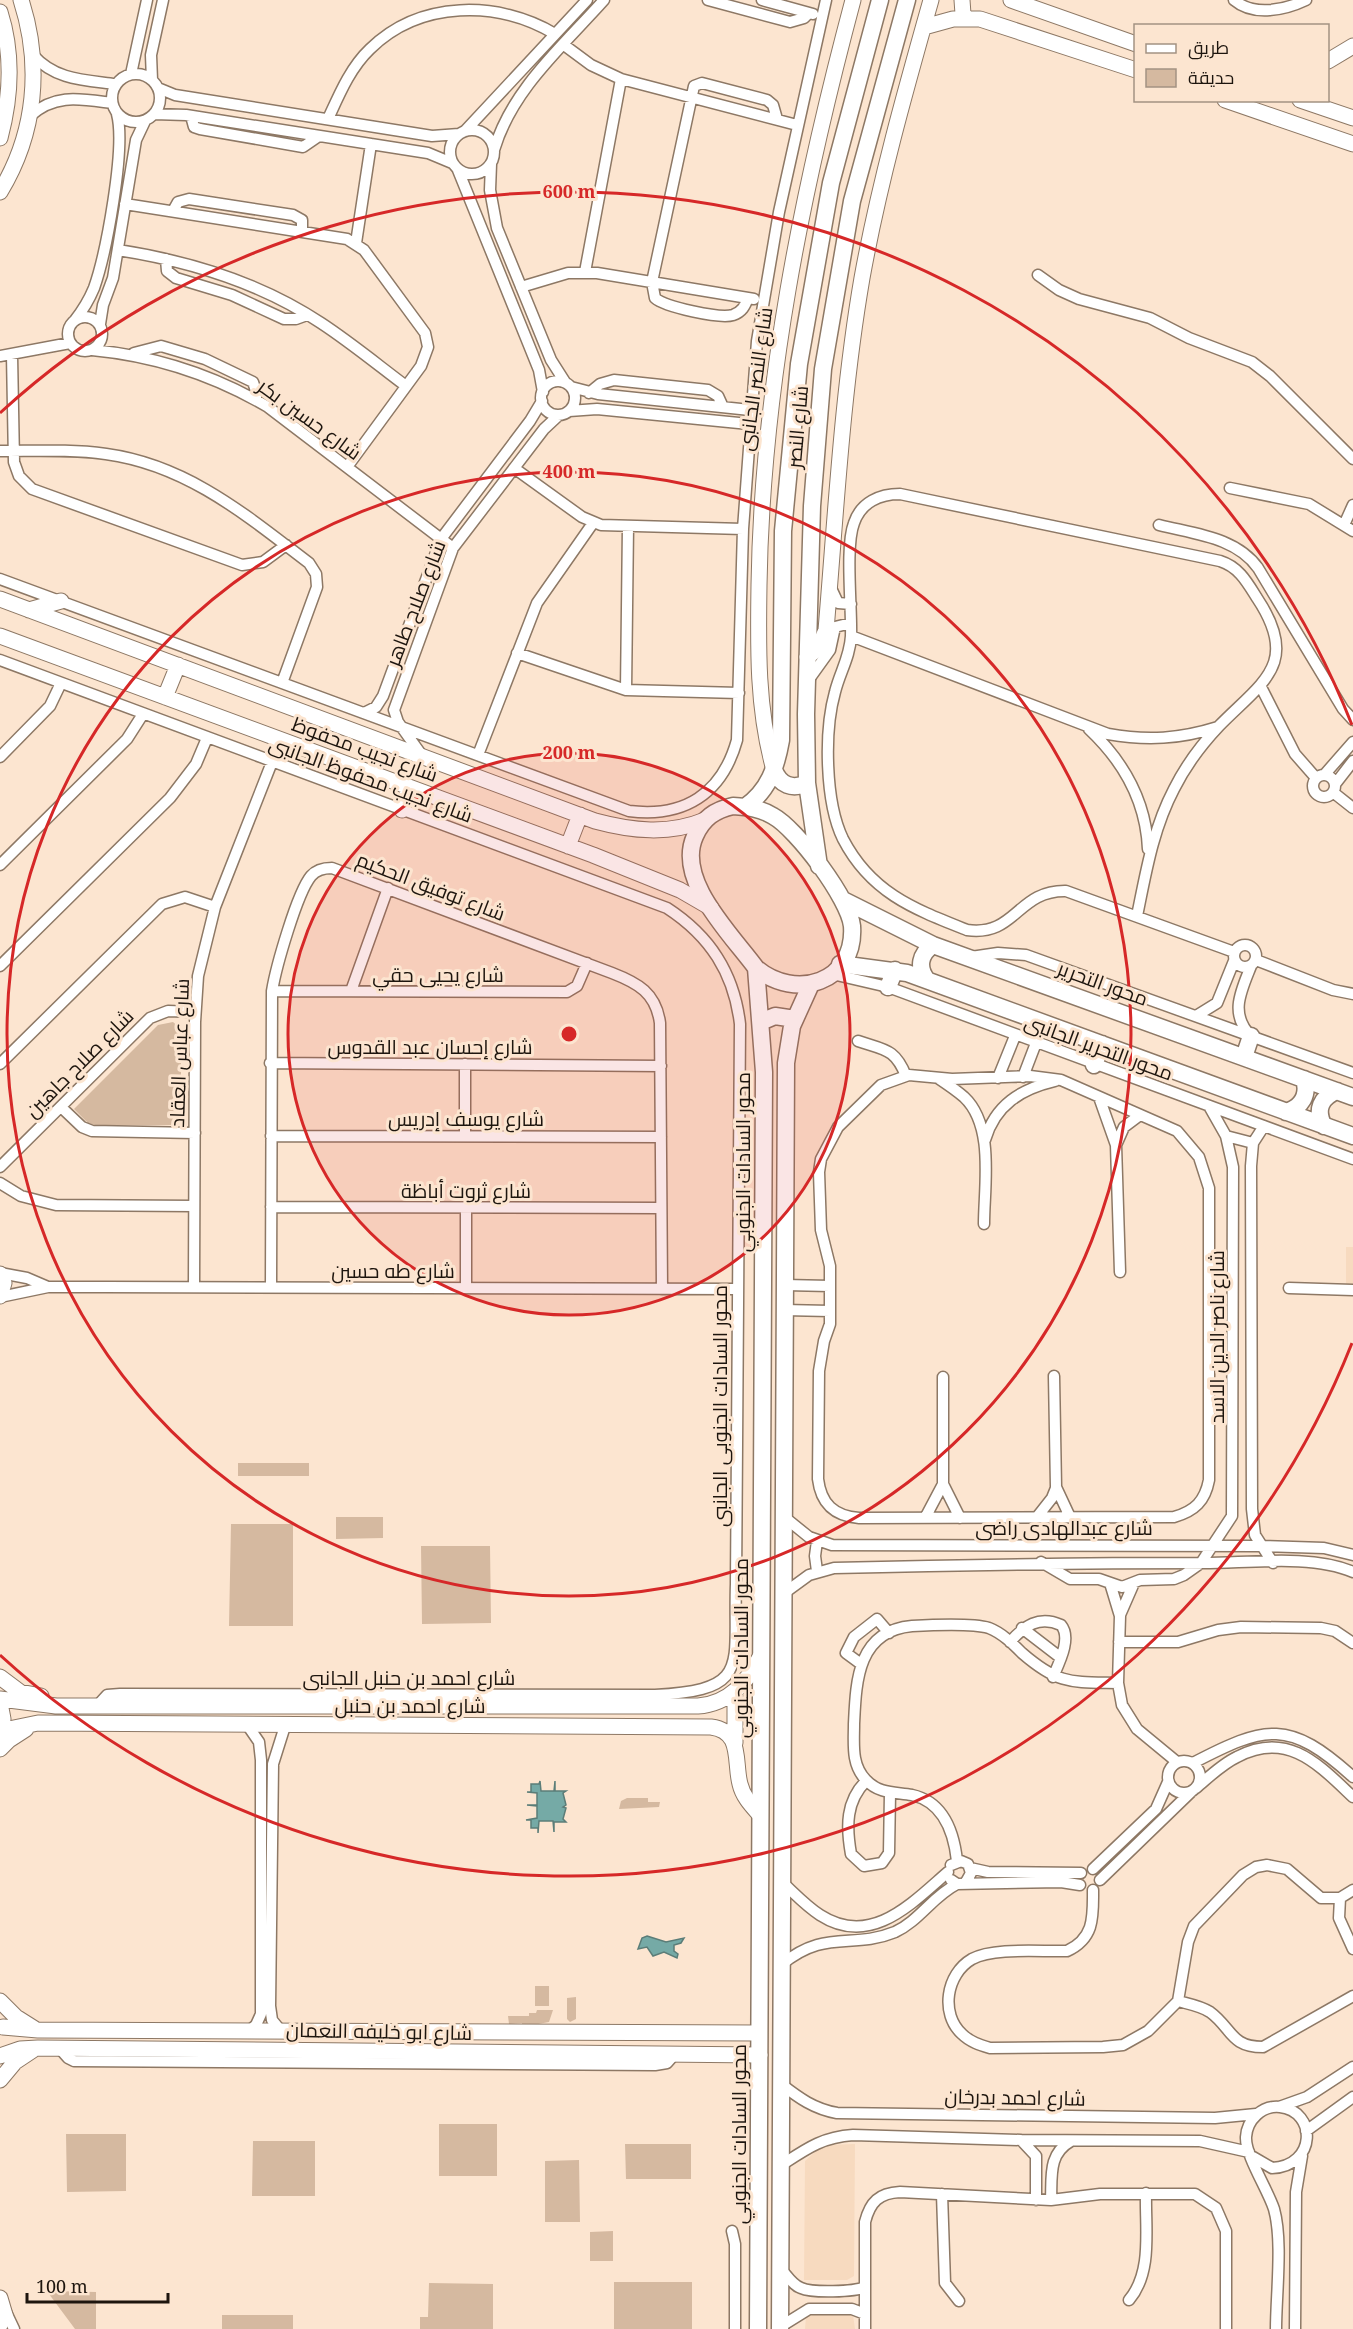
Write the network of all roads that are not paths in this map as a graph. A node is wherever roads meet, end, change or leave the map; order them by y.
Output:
1 (21, 0) edge
2 (147, 0) edge
3 (163, 0) edge
4 (587, 0) edge
5 (604, 0) edge
6 (708, 0) edge
7 (762, 0) edge
8 (823, 0) edge
9 (853, 0) edge
10 (880, 0) edge
11 (907, 0) edge
12 (931, 0) edge
13 (962, 0) edge
14 (1011, 0) edge
15 (1234, 0) edge
16 (1306, 0) edge
17 (779, 2) edge
18 (0, 12) edge
19 (809, 13) junction
20 (822, 16) junction
21 (967, 18) junction
22 (924, 27) junction
23 (555, 34) junction
24 (1134, 43) edge
25 (564, 45) junction
26 (1353, 46) edge
27 (33, 55) junction
28 (1329, 60) edge
29 (1134, 69) edge
30 (131, 74) junction
31 (621, 79) junction
32 (116, 84) junction
33 (155, 84) junction
34 (690, 97) junction
35 (1231, 102) edge
36 (1306, 102) edge
37 (112, 103) junction
38 (117, 114) junction
39 (30, 116) junction
40 (150, 117) junction
41 (1353, 118) edge
42 (328, 119) junction
43 (777, 119) junction
44 (797, 125) junction
45 (462, 132) junction
46 (0, 138) edge
47 (371, 144) junction
48 (1353, 144) edge
49 (494, 150) junction
50 (490, 164) junction
51 (455, 167) junction
52 (0, 192) edge
53 (125, 204) junction
54 (356, 243) junction
55 (118, 250) junction
56 (166, 259) junction
57 (585, 272) junction
58 (1038, 275) dead end
59 (652, 282) junction
60 (521, 287) junction
61 (748, 298) junction
62 (763, 300) junction
63 (307, 315) junction
64 (75, 320) junction
65 (100, 324) junction
66 (70, 343) junction
67 (92, 350) junction
68 (6, 356) edge
69 (568, 384) junction
70 (406, 386) junction
71 (589, 393) junction
72 (542, 396) junction
73 (695, 404) junction
74 (723, 407) junction
75 (750, 410) junction
76 (564, 413) junction
77 (694, 419) junction
78 (749, 424) junction
79 (0, 451) edge
80 (13, 451) junction
81 (1353, 459) edge
82 (347, 467) junction
83 (514, 468) junction
84 (1230, 488) dead end
85 (1353, 505) edge
86 (593, 522) junction
87 (1159, 525) dead end
88 (627, 526) junction
89 (1349, 528) edge
90 (743, 529) junction
91 (441, 539) junction
92 (286, 545) junction
93 (453, 548) junction
94 (0, 579) edge
95 (830, 585) junction
96 (0, 599) edge
97 (61, 602) junction
98 (851, 604) junction
99 (29, 610) junction
100 (851, 623) junction
101 (0, 636) edge
102 (851, 636) junction
103 (517, 653) junction
104 (807, 657) junction
105 (0, 660) edge
106 (178, 666) junction
107 (807, 682) junction
108 (282, 683) junction
109 (62, 684) junction
110 (1261, 687) junction
111 (626, 690) junction
112 (739, 693) junction
113 (165, 698) junction
114 (364, 713) junction
115 (143, 714) junction
116 (1353, 720) edge
117 (402, 727) junction
118 (1087, 727) junction
119 (1218, 727) junction
120 (207, 738) junction
121 (1353, 742) edge
122 (478, 755) junction
123 (0, 757) edge
124 (424, 757) junction
125 (1353, 761) edge
126 (272, 762) junction
127 (774, 770) junction
128 (1321, 776) junction
129 (807, 783) junction
130 (409, 788) junction
131 (1335, 788) junction
132 (745, 807) junction
133 (1353, 808) edge
134 (402, 810) junction
135 (580, 815) junction
136 (705, 820) junction
137 (568, 846) junction
138 (1148, 860) junction
139 (0, 865) edge
140 (819, 866) junction
141 (388, 888) junction
142 (843, 900) junction
143 (215, 907) junction
144 (712, 909) junction
145 (1137, 916) junction
146 (933, 945) junction
147 (716, 952) joint
148 (1234, 956) junction
149 (970, 957) junction
150 (587, 963) junction
151 (1253, 963) junction
152 (0, 966) edge
153 (756, 968) junction
154 (836, 969) junction
155 (895, 970) junction
156 (927, 980) junction
157 (811, 984) junction
158 (888, 987) junction
159 (272, 991) junction
160 (351, 991) junction
161 (1352, 993) edge
162 (195, 1012) junction
163 (1196, 1016) junction
164 (795, 1019) junction
165 (761, 1022) junction
166 (1015, 1036) junction
167 (1251, 1036) junction
168 (858, 1041) dead end
169 (1036, 1043) junction
170 (1102, 1044) junction
171 (1244, 1057) junction
172 (270, 1063) junction
173 (0, 1064) edge
174 (465, 1064) junction
175 (1094, 1065) junction
176 (661, 1066) junction
177 (1353, 1073) edge
178 (906, 1076) junction
179 (1019, 1077) junction
180 (938, 1078) junction
181 (998, 1078) junction
182 (970, 1079) junction
183 (1304, 1079) junction
184 (1061, 1080) junction
185 (1345, 1094) edge
186 (1016, 1095) junction
187 (1099, 1097) junction
188 (965, 1098) junction
189 (1209, 1106) junction
190 (61, 1107) junction
191 (973, 1109) junction
192 (1286, 1112) junction
193 (996, 1115) junction
194 (1140, 1115) junction
195 (1264, 1126) junction
196 (1324, 1126) junction
197 (195, 1133) junction
198 (271, 1136) junction
199 (465, 1136) junction
200 (1226, 1136) junction
201 (1353, 1136) edge
202 (661, 1137) junction
203 (1253, 1143) junction
204 (984, 1144) junction
205 (1116, 1145) junction
206 (1353, 1159) edge
207 (0, 1167) edge
208 (0, 1183) edge
209 (194, 1206) junction
210 (271, 1207) junction
211 (466, 1208) junction
212 (661, 1208) junction
213 (984, 1224) dead end
214 (1120, 1272) dead end
215 (0, 1274) edge
216 (784, 1285) junction
217 (830, 1286) junction
218 (48, 1287) junction
219 (194, 1287) junction
220 (270, 1287) junction
221 (466, 1288) junction
222 (1289, 1288) dead end
223 (662, 1289) junction
224 (737, 1289) junction
225 (1353, 1290) edge
226 (0, 1296) edge
227 (784, 1310) junction
228 (830, 1311) junction
229 (1054, 1376) dead end
230 (943, 1377) dead end
231 (944, 1484) junction
232 (1056, 1487) junction
233 (783, 1516) junction
234 (1037, 1517) junction
235 (1070, 1517) junction
236 (925, 1518) junction
237 (960, 1518) junction
238 (817, 1541) junction
239 (1211, 1546) junction
240 (1262, 1546) junction
241 (1353, 1555) edge
242 (1041, 1562) junction
243 (1201, 1563) junction
244 (1273, 1563) junction
245 (817, 1571) junction
246 (1353, 1572) edge
247 (1110, 1583) junction
248 (1134, 1583) junction
249 (783, 1594) junction
250 (1120, 1616) junction
251 (1022, 1628) junction
252 (889, 1633) junction
253 (1010, 1642) junction
254 (1119, 1642) junction
255 (1353, 1644) edge
256 (760, 1657) junction
257 (1061, 1658) junction
258 (861, 1664) junction
259 (0, 1677) edge
260 (1053, 1677) junction
261 (1118, 1683) junction
262 (729, 1686) junction
263 (0, 1701) edge
264 (632, 1701) junction
265 (712, 1705) junction
266 (56, 1706) junction
267 (92, 1706) junction
268 (350, 1706) junction
269 (374, 1706) junction
270 (680, 1706) junction
271 (38, 1723) junction
272 (58, 1724) junction
273 (248, 1726) junction
274 (285, 1726) junction
275 (350, 1726) junction
276 (374, 1726) junction
277 (680, 1727) junction
278 (711, 1727) junction
279 (0, 1731) edge
280 (735, 1743) junction
281 (0, 1749) edge
282 (1353, 1760) edge
283 (1177, 1762) junction
284 (1193, 1763) junction
285 (1349, 1774) edge
286 (1334, 1780) junction
287 (866, 1781) junction
288 (1168, 1782) junction
289 (1194, 1789) junction
290 (890, 1793) junction
291 (1353, 1797) edge
292 (760, 1815) junction
293 (957, 1862) junction
294 (970, 1868) junction
295 (1093, 1869) junction
296 (948, 1872) junction
297 (1081, 1873) junction
298 (1100, 1880) junction
299 (782, 1882) junction
300 (962, 1883) junction
301 (1080, 1885) junction
302 (1093, 1890) junction
303 (1353, 1890) edge
304 (1340, 1898) junction
305 (838, 1924) junction
306 (861, 1926) junction
307 (860, 1939) junction
308 (837, 1940) junction
309 (1353, 1949) edge
310 (781, 1965) junction
311 (1353, 1996) edge
312 (0, 2001) edge
313 (1178, 2001) junction
314 (1, 2024) edge
315 (38, 2030) junction
316 (60, 2030) junction
317 (759, 2030) junction
318 (249, 2031) junction
319 (281, 2031) junction
320 (358, 2032) junction
321 (680, 2033) junction
322 (38, 2048) junction
323 (60, 2049) junction
324 (358, 2052) junction
325 (0, 2053) edge
326 (681, 2055) junction
327 (760, 2059) junction
328 (1353, 2067) edge
329 (0, 2080) edge
330 (781, 2084) junction
331 (1353, 2097) edge
332 (1280, 2107) junction
333 (1256, 2114) junction
334 (1306, 2131) junction
335 (1021, 2140) junction
336 (1071, 2141) junction
337 (1251, 2155) junction
338 (1302, 2155) junction
339 (780, 2166) junction
340 (1146, 2193) junction
341 (942, 2194) junction
342 (1036, 2200) junction
343 (1051, 2200) junction
344 (732, 2231) dead end
345 (780, 2268) junction
346 (865, 2287) junction
347 (806, 2290) junction
348 (853, 2290) junction
349 (1129, 2300) dead end
350 (959, 2301) dead end
351 (2, 2303) edge
352 (852, 2309) junction
353 (806, 2310) junction
354 (865, 2314) junction
355 (0, 2325) edge
356 (780, 2328) edge
357 (14, 2329) edge
358 (735, 2329) edge
359 (758, 2329) edge
360 (865, 2329) edge
361 (1226, 2329) edge
362 (1276, 2329) edge
363 (1295, 2329) edge

1 - 27 street
2 - 30 street
3 - 33 street
4 - 23 street
5 - 25 street
6 - 19 street
7 - 17 street
8 - 20 street
9 - 127 street, شارع النصر الجانبى
10 - 127 main road, شارع النصر
11 - 104 main road, شارع النصر
12 - 22 street
13 - 21 street
14 - 24 street
15 - 16 street
17 - 19 street
18 - 46 street
19 - 20 street
20 - 44 street
21 - 22 street
21 - 29 street
22 - 95 street
23 - 42 street
23 - 45 street
25 - 31 street
25 - 49 street
26 - 28 street
27 - 32 street
27 - 39 street
30 - 32 street
30 - 33 street
31 - 34 street
31 - 57 street
32 - 37 street
33 - 40 street
33 - 42 street
34 - 43 street
34 - 43 street
34 - 59 street
35 - 48 street
36 - 41 street
37 - 38 street
37 - 39 street
38 - 40 street
38 - 64 street
39 - 52 street
40 - 47 street
40 - 53 street
42 - 45 street
43 - 44 street
44 - 62 street
45 - 49 street
45 - 51 street
47 - 51 street
47 - 54 street
49 - 50 street
50 - 51 street
50 - 60 street
51 - 72 street
53 - 54 street
53 - 55 street
54 - 70 street
55 - 56 street
55 - 65 street
56 - 63 street
56 - 63 street
57 - 59 street
57 - 60 street
58 - 81 street
59 - 61 street
59 - 61 street
60 - 69 street
61 - 62 street
62 - 75 street
63 - 70 street
64 - 65 street
64 - 66 street
65 - 67 street
66 - 67 street
66 - 68 street
67 - 82 street, شارع حسين بكر
68 - 80 street
69 - 71 street
69 - 72 street
69 - 76 street
70 - 82 street
71 - 73 street
71 - 74 street
72 - 76 street
72 - 91 street, شارع صلاح طاهر
73 - 74 street
73 - 77 street
74 - 75 street
75 - 78 street
76 - 77 street
76 - 83 street, شارع صلاح طاهر
77 - 78 street
78 - 90 street
79 - 80 street
80 - 92 street
80 - 92 street
82 - 91 street, شارع حسين بكر
83 - 86 street
83 - 93 street, شارع صلاح طاهر
84 - 89 street
85 - 89 street
86 - 88 street
86 - 103 street
87 - 116 street
88 - 90 street
88 - 111 street
90 - 112 street
91 - 93 street, شارع حسين بكر
91 - 114 street, شارع صلاح طاهر
92 - 108 street
93 - 117 street, شارع صلاح طاهر
94 - 97 street
95 - 98 street
95 - 104 street
96 - 99 street, شارع نجيب محفوظ
97 - 99 street
97 - 108 street
98 - 100 street
98 - 110 street
99 - 106 street, شارع نجيب محفوظ
100 - 102 street
100 - 107 street
101 - 113 street, شارع نجيب محفوظ
102 - 118 street
102 - 145 street
103 - 111 street
103 - 122 street
104 - 107 main road, شارع النصر
105 - 109 street, شارع نجيب محفوظ الجانبى
106 - 113 street
106 - 124 street, شارع نجيب محفوظ
107 - 129 main road, شارع النصر
108 - 114 street
109 - 115 street, شارع نجيب محفوظ الجانبى
109 - 123 street
110 - 119 street
110 - 128 street
111 - 112 street
112 - 122 street
113 - 130 street, شارع نجيب محفوظ
114 - 117 street
115 - 120 street, شارع نجيب محفوظ الجانبى
115 - 139 street
117 - 122 street
117 - 124 street, شارع صلاح طاهر
118 - 119 street
118 - 138 street
119 - 138 street
120 - 126 street, شارع نجيب محفوظ الجانبى
120 - 152 street
121 - 128 street
124 - 135 street, شارع نجيب محفوظ
125 - 131 street
126 - 134 street, شارع نجيب محفوظ الجانبى
126 - 143 street, شارع عباس العقاد
127 - 129 main road
127 - 132 main road, شارع النصر
128 - 131 street
128 - 131 street
129 - 140 main road, شارع النصر
130 - 134 street
130 - 137 street, شارع نجيب محفوظ
131 - 133 street
132 - 136 main road
132 - 140 main road
134 - 147 street, شارع نجيب محفوظ الجانبى
135 - 136 street, شارع نجيب محفوظ
135 - 137 street
136 - 144 main road
137 - 144 street, شارع نجيب محفوظ
138 - 145 street
140 - 142 main road
141 - 150 street, شارع توفيق الحكيم
141 - 159 street, شارع توفيق الحكيم
141 - 160 street
142 - 146 main road, محور التحرير
142 - 154 main road
143 - 162 street, شارع عباس العقاد
143 - 173 street
144 - 153 main road
145 - 148 street
146 - 149 main road, محور التحرير
146 - 156 main road
147 - 224 street, محور السادات الجنوبى الجانبى
148 - 151 street
148 - 151 street
148 - 163 street
149 - 163 street
149 - 171 main road, محور التحرير
150 - 160 street, شارع يحيى حقي
150 - 176 street, شارع توفيق الحكيم
151 - 161 street
151 - 167 street
153 - 157 main road
153 - 165 main road, محور السادات الجنوبي
154 - 155 main road
154 - 157 main road
154 - 158 street, محور التحرير الجانبى
155 - 156 main road
155 - 158 main road
156 - 170 main road
157 - 164 main road
158 - 166 street, محور التحرير الجانبى
159 - 160 street, شارع يحيى حقي
159 - 172 street, شارع توفيق الحكيم
162 - 190 street, شارع صلاح جاهين
162 - 197 street, شارع عباس العقاد
163 - 167 street
164 - 165 main road
164 - 216 main road
165 - 256 main road, محور السادات الجنوبي
166 - 169 street, محور التحرير الجانبى
166 - 181 street
167 - 171 main road
167 - 177 street
168 - 178 street
169 - 175 street, محور التحرير الجانبى
169 - 179 street
170 - 175 main road
170 - 192 main road
171 - 183 main road, محور التحرير
172 - 174 street, شارع إحسان عبد القدوس
172 - 198 street, شارع توفيق الحكيم
174 - 176 street, شارع إحسان عبد القدوس
174 - 199 street
175 - 189 street, محور التحرير الجانبى
176 - 202 street, شارع توفيق الحكيم
178 - 180 street
178 - 217 street
179 - 181 street
179 - 184 street
179 - 186 street
180 - 182 street
180 - 188 street
181 - 182 street
182 - 188 street
183 - 185 main road, محور التحرير
183 - 192 main road
184 - 186 street
184 - 187 street
185 - 196 main road
186 - 193 street
187 - 194 street
187 - 205 street
188 - 191 street
189 - 195 street, محور التحرير الجانبى
189 - 200 street, شارع ناصر الدين الاسد
190 - 197 street
190 - 207 street, شارع صلاح جاهين
191 - 193 street
191 - 204 street
192 - 196 main road
193 - 204 street
194 - 205 street
194 - 235 street
195 - 203 street, شارع ناصر الدين الاسد
195 - 206 street, محور التحرير الجانبى
196 - 201 main road
197 - 209 street, شارع عباس العقاد
198 - 199 street, شارع يوسف إدريس
198 - 210 street, شارع توفيق الحكيم
199 - 202 street, شارع يوسف إدريس
200 - 203 street
200 - 239 street, شارع ناصر الدين الاسد
202 - 212 street, شارع توفيق الحكيم
203 - 240 street, شارع ناصر الدين الاسد
204 - 213 street
205 - 214 street
208 - 209 street
209 - 219 street, شارع عباس العقاد
210 - 211 street, شارع ثروت أباظة
210 - 220 street, شارع توفيق الحكيم
211 - 212 street, شارع ثروت أباظة
211 - 221 street
212 - 223 street, شارع توفيق الحكيم
215 - 218 street, شارع طه حسين
215 - 226 street
216 - 217 street
216 - 227 main road
217 - 228 street
218 - 219 street, شارع طه حسين
218 - 226 street, شارع طه حسين
219 - 220 street, شارع طه حسين
220 - 221 street, شارع طه حسين
221 - 223 street, شارع طه حسين
222 - 225 street
223 - 224 street, شارع طه حسين
224 - 262 street, محور السادات الجنوبى الجانبى
227 - 228 street
227 - 233 main road
228 - 236 street
229 - 232 street
230 - 231 street
231 - 236 street
231 - 237 street
232 - 234 street
232 - 235 street
233 - 238 street, شارع عبدالهادى راضى
233 - 249 main road
234 - 235 street
234 - 237 street
236 - 237 street
238 - 239 street, شارع عبدالهادى راضى
238 - 245 street
239 - 240 street, شارع عبدالهادى راضى
239 - 243 street, شارع ناصر الدين الاسد
240 - 241 street, شارع عبدالهادى راضى
240 - 244 street, شارع ناصر الدين الاسد
242 - 243 street, شارع عبدالهادى راضى
242 - 245 street, شارع عبدالهادى راضى
242 - 247 street
243 - 244 street, شارع عبدالهادى راضى
243 - 248 street
244 - 246 street, شارع عبدالهادى راضى
245 - 249 street
247 - 248 street
247 - 250 street
248 - 250 street
249 - 299 main road
250 - 254 street
251 - 253 street
251 - 257 street
251 - 257 street
252 - 253 street
252 - 258 street
252 - 258 street
253 - 260 street
254 - 255 street
254 - 261 street
256 - 262 street, شارع احمد بن حنبل
256 - 292 main road, محور السادات الجنوبي
257 - 260 street
258 - 287 street
259 - 267 street
260 - 261 street
261 - 283 street
262 - 264 street, شارع احمد بن حنبل الجانبى
262 - 265 street, شارع احمد بن حنبل
262 - 280 street
263 - 266 street, شارع احمد بن حنبل
263 - 279 street
264 - 267 street, شارع احمد بن حنبل الجانبى
264 - 269 street, شارع احمد بن حنبل
264 - 270 street, شارع احمد بن حنبل
265 - 270 street, شارع احمد بن حنبل
265 - 278 street
266 - 267 street, شارع احمد بن حنبل
266 - 272 street
267 - 268 street, شارع احمد بن حنبل
268 - 269 street, شارع احمد بن حنبل
268 - 275 street
269 - 276 street
270 - 277 street
271 - 272 street, شارع احمد بن حنبل
271 - 279 street, شارع احمد بن حنبل
271 - 281 street
272 - 273 street, شارع احمد بن حنبل
273 - 274 street, شارع احمد بن حنبل
273 - 318 street
274 - 275 street, شارع احمد بن حنبل
274 - 319 street
275 - 276 street, شارع احمد بن حنبل
276 - 277 street, شارع احمد بن حنبل
277 - 278 street, شارع احمد بن حنبل
278 - 280 street
280 - 292 street
282 - 285 street
283 - 284 street
283 - 288 street
284 - 285 street
284 - 289 street
285 - 286 street
286 - 289 street
286 - 291 street
287 - 290 street
287 - 290 street
288 - 289 street
288 - 295 street
289 - 298 street
290 - 293 street
292 - 317 main road, محور السادات الجنوبي
293 - 294 street
293 - 296 street
294 - 297 street
294 - 300 street
295 - 297 street
295 - 298 street
296 - 300 street
296 - 306 street
297 - 301 street
298 - 302 street
299 - 305 street
299 - 310 main road
300 - 301 street
300 - 307 street
301 - 302 street
302 - 313 street
303 - 304 street
304 - 309 street
304 - 313 street
305 - 306 street
305 - 308 street
306 - 307 street
307 - 308 street
308 - 310 street
310 - 330 main road
311 - 313 street
312 - 315 street
314 - 315 street, شارع ابو خليفه النعمان
314 - 325 street
315 - 316 street, شارع ابو خليفه النعمان
316 - 318 street, شارع ابو خليفه النعمان
316 - 323 street
317 - 321 street, شارع ابو خليفه النعمان
317 - 327 main road, محور السادات الجنوبي
318 - 319 street, شارع ابو خليفه النعمان
319 - 320 street, شارع ابو خليفه النعمان
320 - 321 street, شارع ابو خليفه النعمان
320 - 324 street
321 - 326 street
322 - 323 street, شارع ابو خليفه النعمان
322 - 325 street, شارع ابو خليفه النعمان
322 - 329 street
323 - 324 street, شارع ابو خليفه النعمان
323 - 326 street
324 - 326 street, شارع ابو خليفه النعمان
326 - 327 street, شارع ابو خليفه النعمان
327 - 359 main road, محور السادات الجنوبي
328 - 332 street
330 - 333 street, شارع احمد بدرخان
330 - 339 main road
331 - 334 street
332 - 333 street
332 - 334 street
333 - 337 street
334 - 338 street
335 - 336 street
335 - 339 street
335 - 342 street
336 - 337 street
336 - 343 street
337 - 338 street
337 - 362 street
338 - 363 street
339 - 345 main road
340 - 343 street
340 - 349 street
340 - 361 street
341 - 342 street
341 - 346 street
341 - 350 street
342 - 343 street
344 - 358 street
345 - 347 street
345 - 356 main road
346 - 348 street
346 - 354 street
347 - 348 street
347 - 353 street
348 - 352 street
351 - 355 street
351 - 357 street
352 - 353 street
352 - 354 street
353 - 356 street
354 - 360 street

